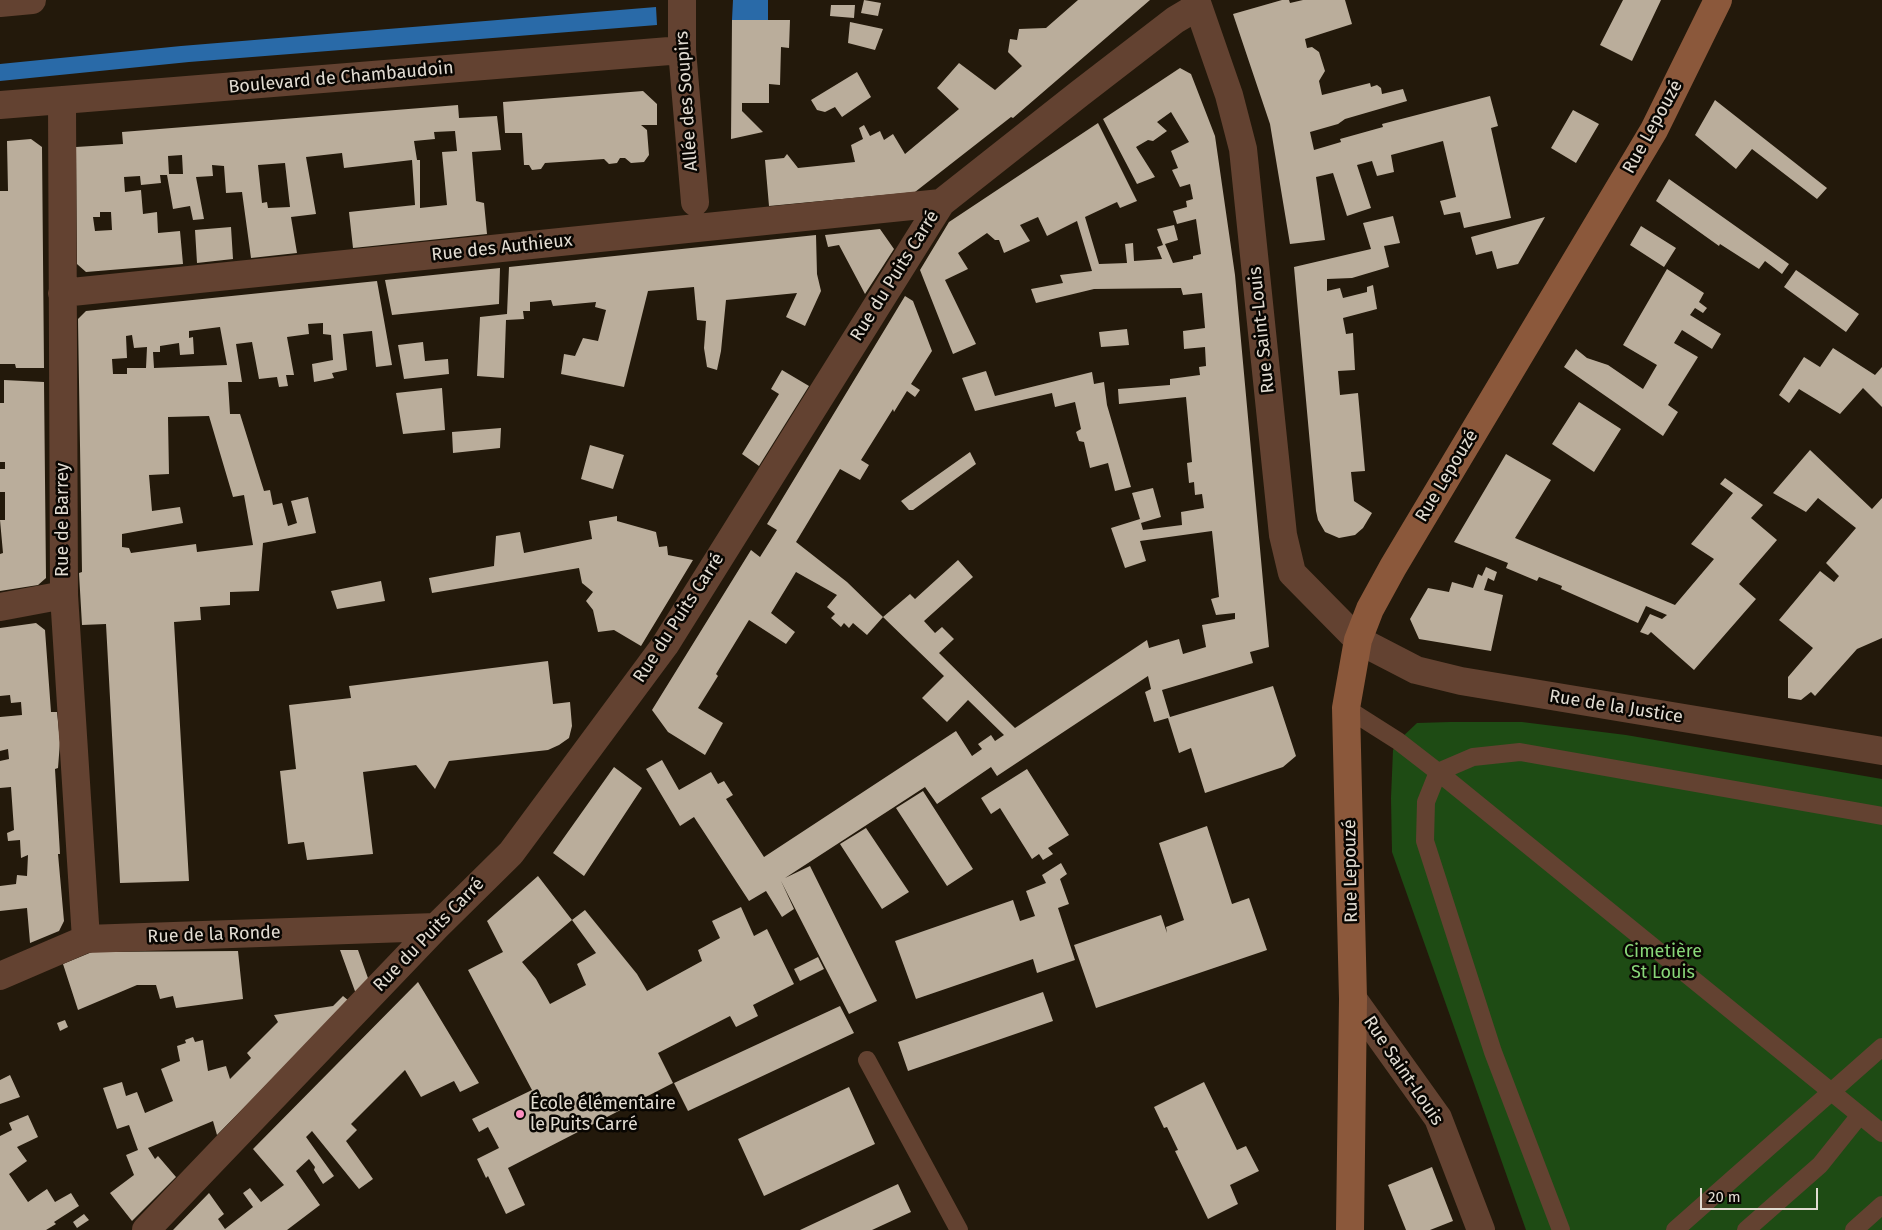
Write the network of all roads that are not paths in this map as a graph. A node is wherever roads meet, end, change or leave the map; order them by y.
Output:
1 (32, 0) edge
2 (682, 0) edge
3 (1718, 0) edge
4 (0, 3) edge
5 (1197, 4) edge
6 (682, 50) junction
7 (62, 100) junction
8 (0, 105) edge
9 (695, 202) dead end
10 (941, 203) junction
11 (62, 294) junction
12 (64, 595) junction
13 (0, 607) edge
14 (1358, 640) junction
15 (1346, 708) junction
16 (1882, 751) edge
17 (1438, 772) junction
18 (1882, 816) edge
19 (436, 927) junction
20 (86, 939) junction
21 (0, 976) edge
22 (1353, 999) junction
23 (1882, 1047) edge
24 (867, 1060) dead end
25 (1831, 1092) junction
26 (1860, 1115) junction
27 (1882, 1133) edge
28 (1882, 1206) edge
29 (146, 1230) edge
30 (959, 1230) edge
31 (1350, 1230) edge
32 (1481, 1230) edge
33 (1561, 1230) edge
34 (1675, 1230) edge
35 (1746, 1230) edge
36 (1854, 1230) edge

1 - 4 street
2 - 6 street, Allée des Soupirs
3 - 14 main road, Rue Lepouzé
5 - 10 street, Rue du Puits Carré
5 - 14 street, Rue Saint-Louis
6 - 7 street, Boulevard de Chambaudoin
6 - 9 street, Allée des Soupirs
7 - 8 street, Boulevard de Chambaudoin
7 - 11 street, Rue de Barrey
10 - 11 street, Rue des Authieux
10 - 19 street, Rue du Puits Carré
11 - 12 street, Rue de Barrey
12 - 13 street
12 - 20 street, Rue de Barrey
14 - 15 main road, Rue Lepouzé
14 - 16 street, Rue de la Justice
15 - 17 lane
15 - 22 main road, Rue Lepouzé
17 - 18 lane
17 - 25 lane
17 - 33 lane
19 - 20 street, Rue de la Ronde
19 - 29 street, Rue du Puits Carré
20 - 21 street, Rue de la Ronde
22 - 31 main road, Rue Lepouzé
22 - 32 street, Rue Saint-Louis
23 - 25 lane
24 - 30 lane
25 - 26 lane
25 - 34 lane
26 - 27 lane
26 - 35 lane
28 - 36 lane

